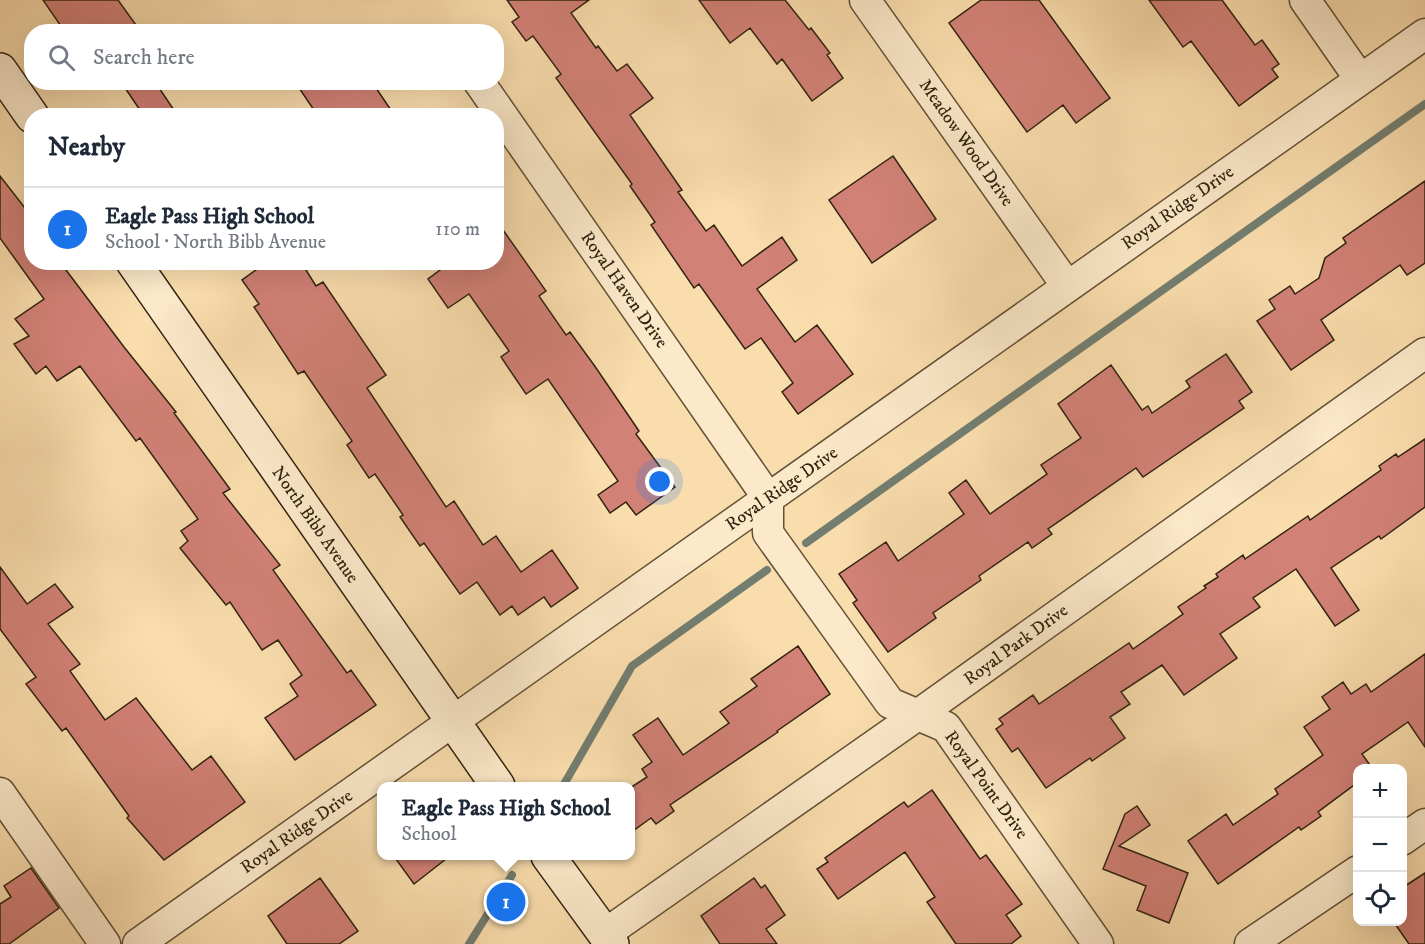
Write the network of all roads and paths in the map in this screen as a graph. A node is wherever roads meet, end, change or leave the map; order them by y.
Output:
1 (865, 0) edge
2 (1305, 0) edge
3 (1425, 33) edge
4 (0, 70) edge
5 (1360, 79) junction
6 (485, 90) edge
7 (26, 108) edge
8 (497, 108) edge
9 (504, 118) edge
10 (139, 270) edge
11 (1067, 286) junction
12 (1425, 353) edge
13 (768, 498) junction
14 (919, 714) junction
15 (452, 722) junction
16 (495, 782) edge
17 (0, 793) edge
18 (1425, 824) edge
19 (1407, 837) edge
20 (552, 860) edge
21 (1357, 872) edge
22 (608, 939) edge
23 (105, 944) edge
24 (138, 944) edge
25 (1098, 944) edge
26 (1250, 944) edge

1 - 11 street, Meadow Wood Drive
2 - 5 street
3 - 5 street, Royal Ridge Drive
4 - 7 main road
5 - 11 street, Royal Ridge Drive
6 - 8 street, Royal Haven Drive
9 - 13 street, Royal Haven Drive
10 - 15 main road, North Bibb Avenue
11 - 13 street, Royal Ridge Drive
12 - 14 street, Royal Park Drive
13 - 14 street, Royal Point Drive
13 - 15 street, Royal Ridge Drive
14 - 22 street, Royal Park Drive
14 - 25 street, Royal Point Drive
15 - 16 main road, North Bibb Avenue
15 - 24 street, Royal Ridge Drive
17 - 23 street
18 - 19 street
20 - 22 main road
21 - 26 street

